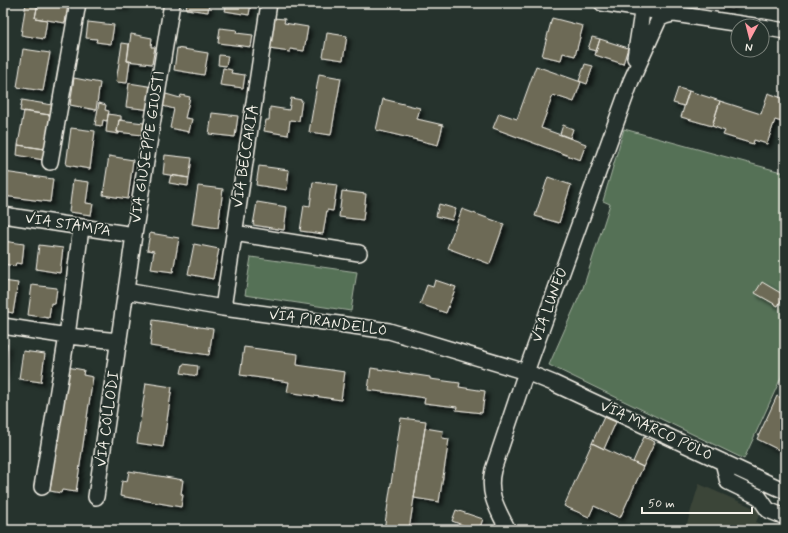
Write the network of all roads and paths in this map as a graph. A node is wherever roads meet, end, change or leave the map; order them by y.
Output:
1 (78, 3) edge
2 (172, 3) edge
3 (269, 3) edge
4 (602, 3) edge
5 (642, 9) junction
6 (673, 14) junction
7 (730, 22) edge
8 (770, 28) edge
9 (785, 31) edge
10 (631, 81) junction
11 (50, 162) dead end
12 (3, 215) edge
13 (81, 228) junction
14 (234, 234) junction
15 (134, 235) junction
16 (359, 253) dead end
17 (126, 291) junction
18 (223, 308) junction
19 (3, 326) edge
20 (67, 336) junction
21 (119, 341) junction
22 (526, 372) junction
23 (723, 462) junction
24 (42, 487) dead end
25 (785, 491) edge
26 (96, 497) dead end
27 (785, 517) edge
28 (508, 530) edge

1 - 11 street
2 - 15 street, VIA GIUSEPPE GIUSTI
3 - 14 street, VIA BECCARIA
4 - 5 street
5 - 6 street
5 - 10 street, VIA LUNEO
6 - 7 street
6 - 10 street, VIA LUNEO
8 - 9 street
10 - 22 street, VIA LUNEO
12 - 13 street, VIA STAMPA
13 - 15 street, VIA STAMPA
13 - 20 street
14 - 16 street
14 - 18 street, VIA BECCARIA
15 - 17 street, VIA GIUSEPPE GIUSTI
17 - 18 street, VIA PIRANDELLO
17 - 21 street, VIA COLLODI
18 - 22 street, VIA PIRANDELLO
19 - 20 street
20 - 21 street
20 - 24 street
21 - 26 street, VIA COLLODI
22 - 23 street, VIA MARCO POLO
22 - 28 street, VIA LUNEO
23 - 25 street, VIA MARCO POLO
23 - 27 street

